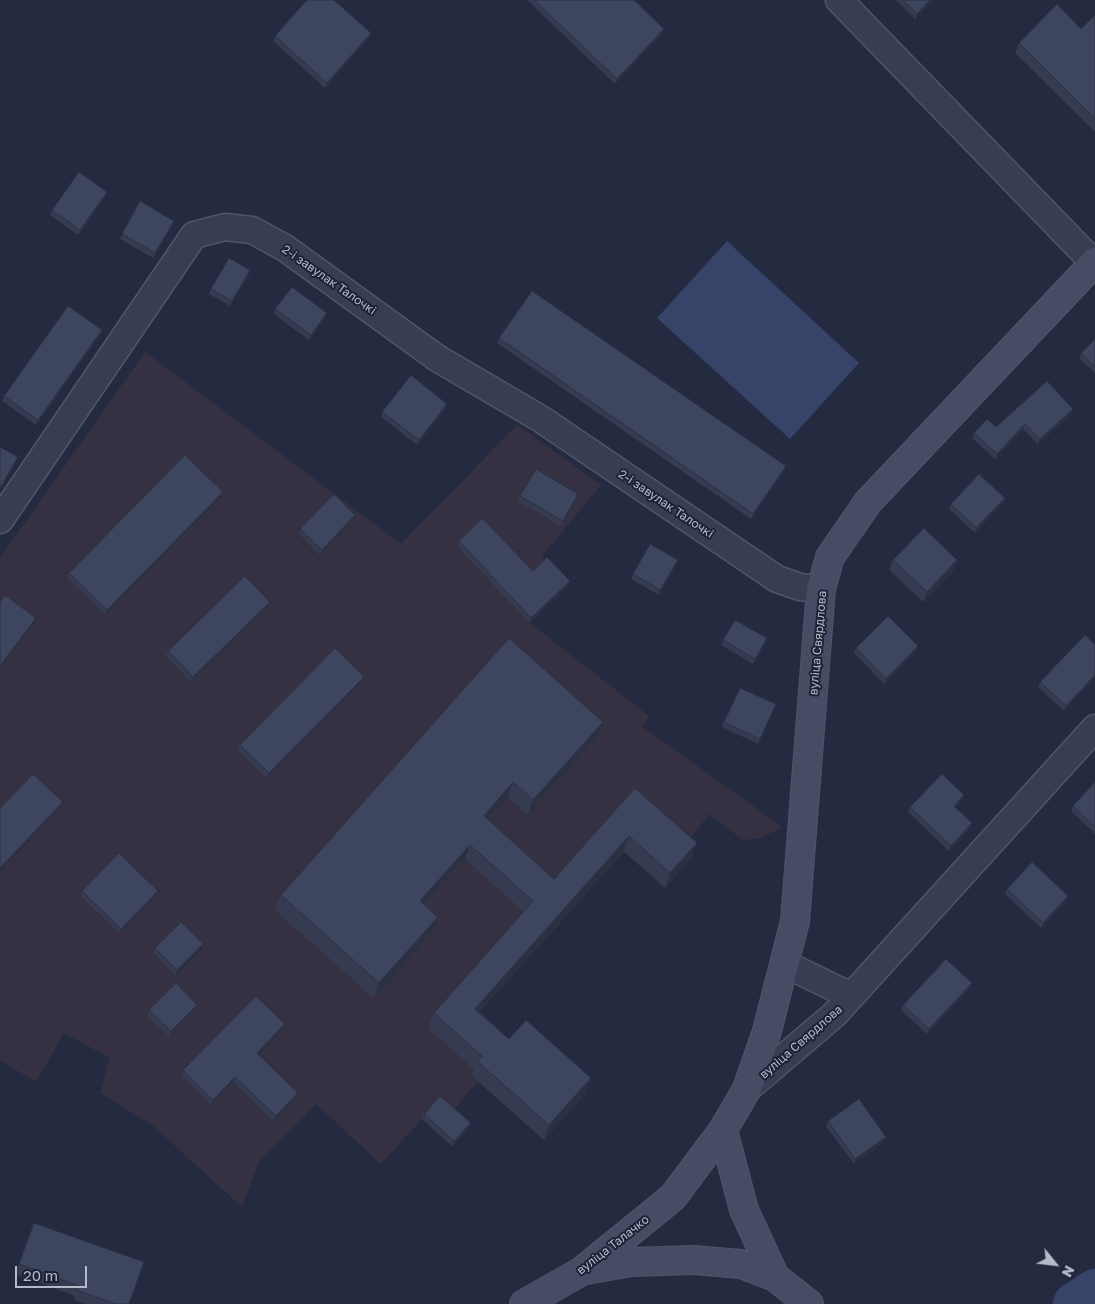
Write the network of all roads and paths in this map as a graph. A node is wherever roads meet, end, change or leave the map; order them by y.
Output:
1 (839, 0) edge
2 (1094, 263) edge
3 (0, 520) edge
4 (821, 589) junction
5 (1095, 728) edge
6 (785, 964) junction
7 (852, 996) junction
8 (747, 1089) junction
9 (723, 1130) junction
10 (673, 1197) joint
11 (582, 1271) junction
12 (775, 1277) junction
13 (524, 1304) edge
14 (809, 1304) edge

1 - 2 street
2 - 4 street, вуліца Свярдлова
3 - 4 street, 2-і завулак Талочкі
4 - 6 street, вуліца Свярдлова
5 - 7 street, вуліца Свярдлова
6 - 7 street
6 - 8 street, вуліца Свярдлова
7 - 8 street, вуліца Свярдлова
8 - 9 street, вуліца Свярдлова
9 - 10 street, вуліца Свярдлова
9 - 12 street
10 - 11 street, вуліца Талачко
11 - 12 street
11 - 13 street, вуліца Талачко
12 - 14 street

